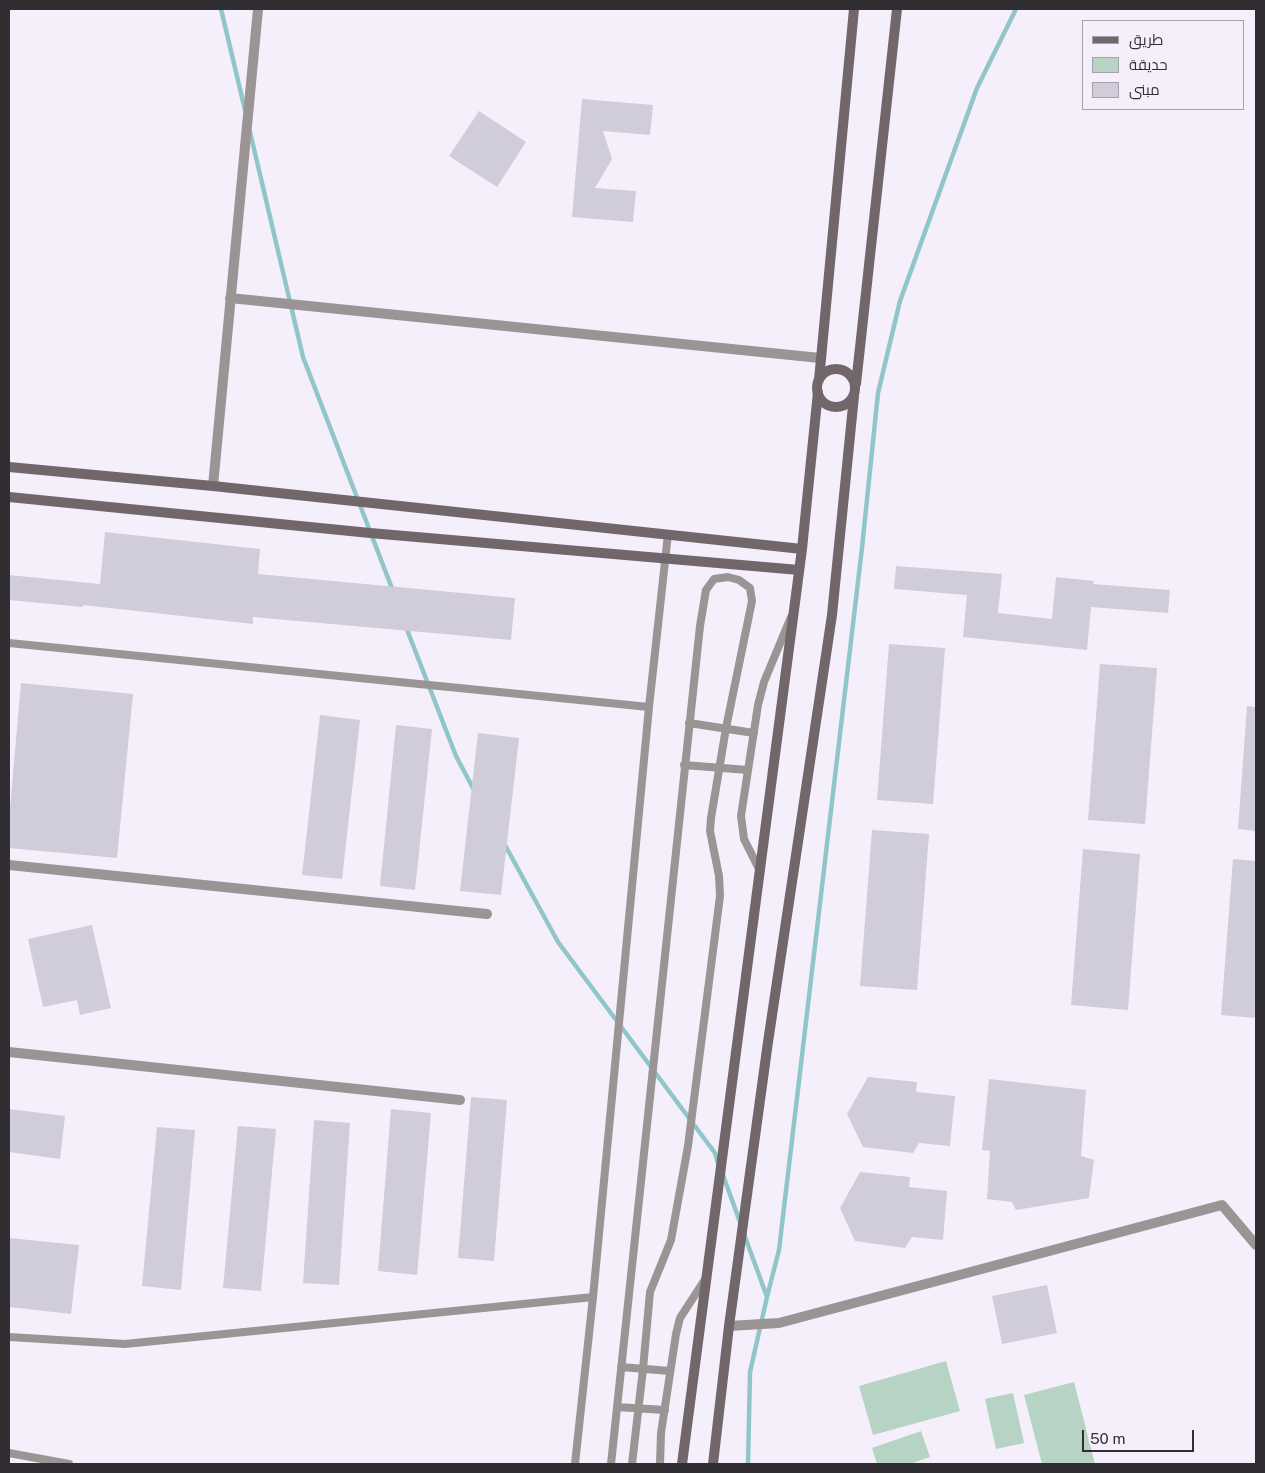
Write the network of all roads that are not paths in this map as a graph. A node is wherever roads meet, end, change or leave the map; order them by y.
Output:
1 (258, 9) edge
2 (854, 9) edge
3 (897, 9) edge
4 (230, 298) junction
5 (820, 358) junction
6 (819, 380) junction
7 (856, 384) junction
8 (818, 392) junction
9 (854, 396) junction
10 (9, 467) edge
11 (212, 486) junction
12 (9, 497) edge
13 (668, 534) junction
14 (802, 549) junction
15 (666, 559) junction
16 (799, 570) junction
17 (794, 608) junction
18 (9, 644) edge
19 (649, 707) junction
20 (689, 723) junction
21 (726, 728) junction
22 (754, 733) junction
23 (684, 764) junction
24 (719, 768) junction
25 (748, 770) junction
26 (9, 864) edge
27 (760, 871) junction
28 (487, 914) dead end
29 (9, 1052) edge
30 (460, 1100) dead end
31 (1256, 1245) edge
32 (707, 1277) junction
33 (593, 1297) junction
34 (729, 1326) junction
35 (9, 1337) edge
36 (621, 1366) junction
37 (643, 1369) junction
38 (670, 1371) junction
39 (617, 1407) junction
40 (638, 1409) junction
41 (664, 1410) junction
42 (9, 1453) edge
43 (69, 1464) edge
44 (575, 1464) edge
45 (611, 1464) edge
46 (632, 1464) edge
47 (660, 1464) edge
48 (682, 1464) edge
49 (713, 1464) edge

1 - 4 street
2 - 5 street
3 - 7 street
4 - 5 street
4 - 11 street
5 - 6 street
6 - 7 street
6 - 8 street
7 - 9 street
8 - 9 street
8 - 14 street
9 - 34 street
10 - 11 street
11 - 13 street
12 - 15 street
13 - 14 street
13 - 15 lane
14 - 16 street
15 - 16 street
15 - 19 lane
16 - 17 street
17 - 22 lane
17 - 27 street
18 - 19 lane
19 - 33 lane
20 - 21 lane
20 - 21 lane
20 - 23 lane
21 - 22 lane
21 - 24 lane
22 - 25 lane
23 - 24 lane
23 - 36 lane
24 - 25 lane
24 - 37 lane
25 - 27 lane
26 - 28 street
27 - 32 street
29 - 30 street
31 - 34 street
32 - 38 lane
32 - 48 street
33 - 35 lane
33 - 44 lane
34 - 49 street
36 - 37 lane
36 - 39 lane
37 - 38 lane
37 - 40 lane
38 - 41 lane
39 - 40 lane
39 - 45 lane
40 - 41 lane
40 - 46 lane
41 - 47 lane
42 - 43 lane

